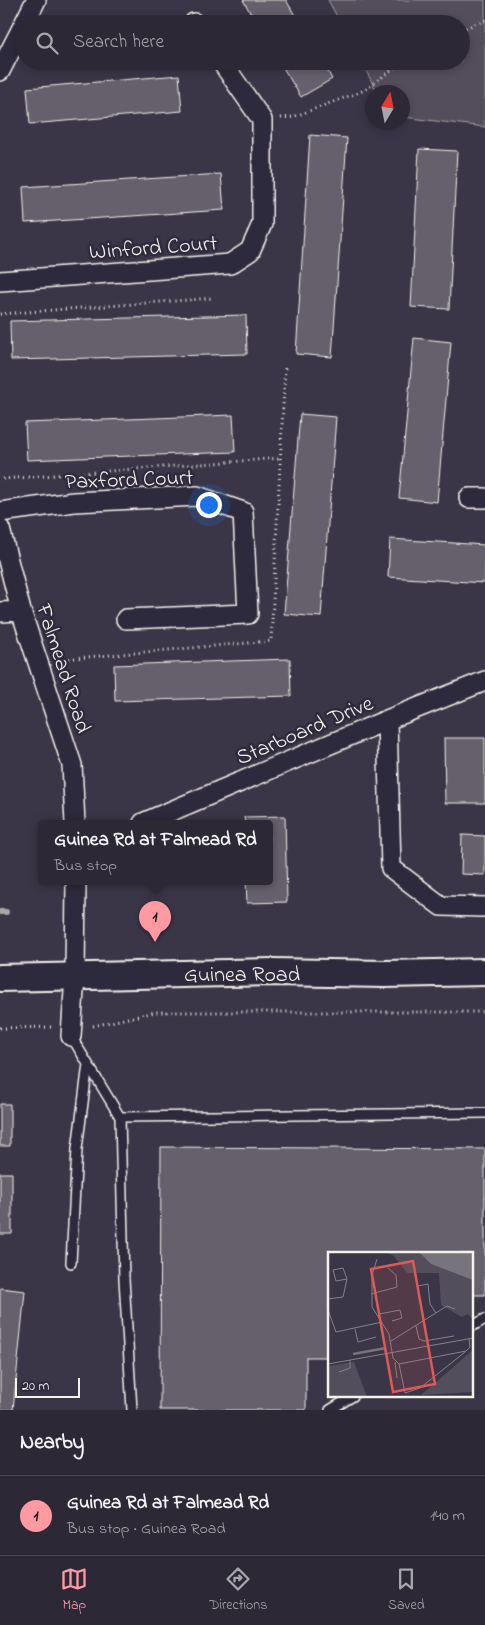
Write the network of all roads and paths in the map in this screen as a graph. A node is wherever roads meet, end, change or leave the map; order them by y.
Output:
1 (36, 0) edge
2 (28, 15) edge
3 (485, 20) edge
4 (470, 26) edge
5 (15, 42) edge
6 (227, 70) edge
7 (391, 70) edge
8 (0, 71) edge
9 (262, 120) junction
10 (0, 281) edge
11 (214, 298) dead end
12 (0, 314) edge
13 (285, 368) dead end
14 (281, 458) junction
15 (3, 479) dead end
16 (0, 512) edge
17 (0, 528) edge
18 (21, 610) junction
19 (0, 612) edge
20 (126, 620) dead end
21 (64, 659) dead end
22 (485, 681) edge
23 (388, 720) junction
24 (75, 820) edge
25 (150, 820) edge
26 (76, 885) edge
27 (485, 907) edge
28 (485, 972) edge
29 (75, 976) junction
30 (0, 978) edge
31 (485, 1012) edge
32 (93, 1026) dead end
33 (0, 1028) edge
34 (64, 1032) junction
35 (88, 1064) junction
36 (485, 1114) edge
37 (120, 1116) junction
38 (71, 1263) dead end
39 (485, 1319) edge
40 (472, 1326) edge
41 (350, 1398) edge
42 (132, 1410) edge
43 (330, 1410) edge

1 - 2 street
3 - 4 path
5 - 8 street
6 - 9 street
7 - 9 path
9 - 10 street, Winford Court
11 - 12 path
13 - 14 path
14 - 15 path
14 - 21 path
16 - 20 street, Paxford Court
17 - 18 street, Falmead Road
18 - 19 street
18 - 24 street, Falmead Road
22 - 23 street, Starboard Drive
23 - 25 street, Starboard Drive
23 - 27 street
26 - 29 street
28 - 29 main road, Guinea Road
29 - 30 main road, Guinea Road
29 - 34 street
31 - 32 path
33 - 34 path
34 - 35 lane
35 - 37 lane
35 - 38 lane
36 - 37 lane
37 - 42 lane
39 - 40 lane
41 - 43 lane

